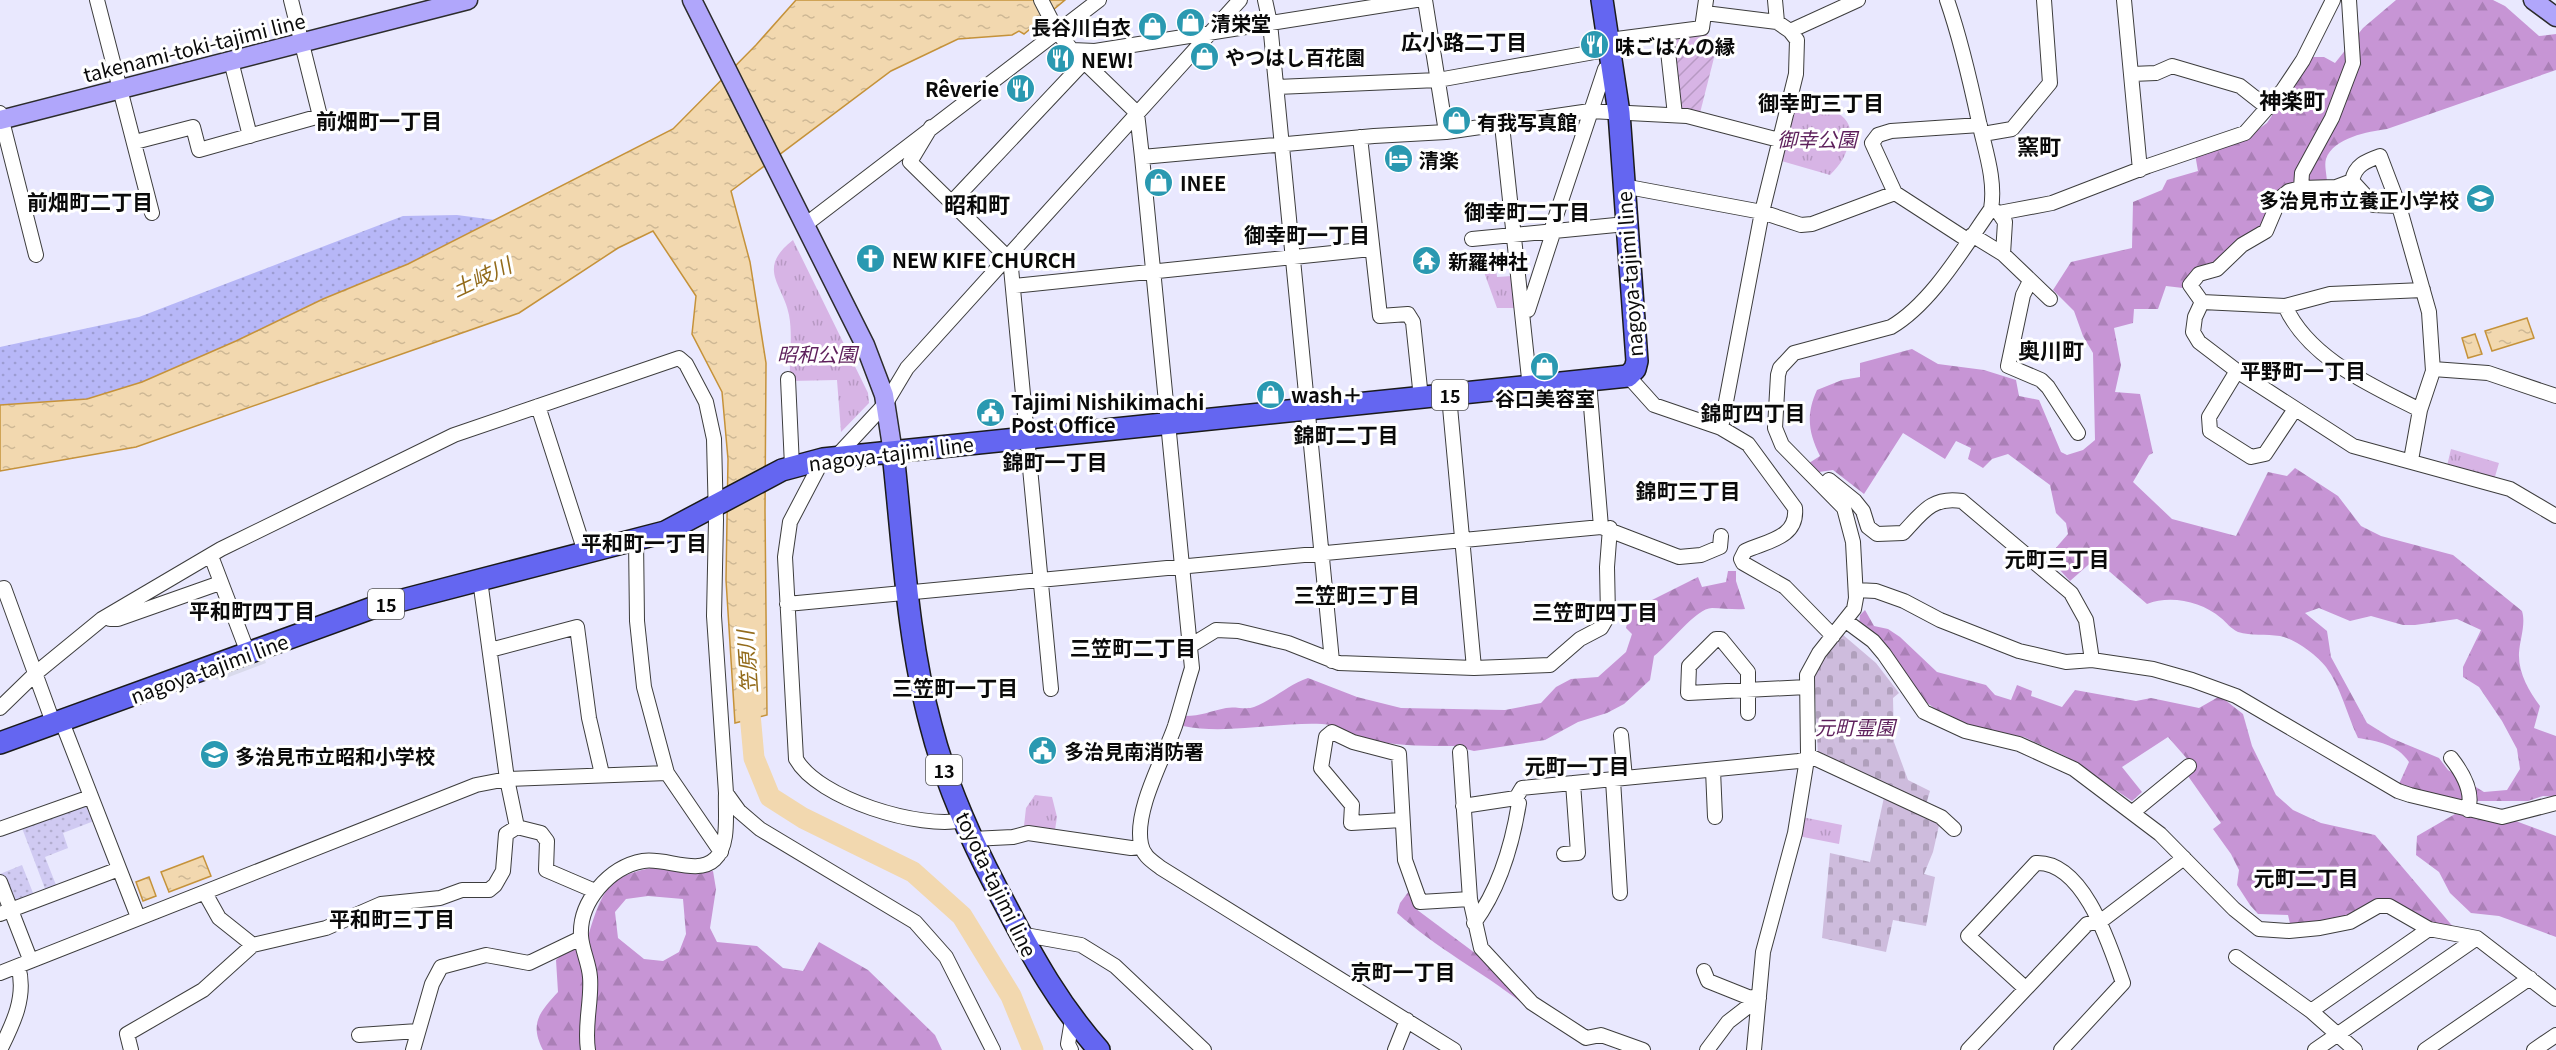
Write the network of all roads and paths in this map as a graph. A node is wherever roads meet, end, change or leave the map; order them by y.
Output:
1 (97, 0) edge
2 (291, 0) edge
3 (468, 0) edge
4 (692, 0) edge
5 (1041, 0) edge
6 (1099, 0) edge
7 (1240, 0) edge
8 (1265, 0) edge
9 (1416, 0) edge
10 (1425, 0) edge
11 (1602, 0) edge
12 (1775, 0) edge
13 (1858, 0) edge
14 (1947, 0) edge
15 (2044, 0) edge
16 (2124, 0) edge
17 (2333, 0) edge
18 (2349, 0) edge
19 (2533, 0) edge
20 (437, 5) edge
21 (1706, 7) edge
22 (2556, 17) edge
23 (1777, 22) junction
24 (1270, 23) junction
25 (1790, 30) junction
26 (1058, 33) junction
27 (1211, 33) junction
28 (1666, 33) junction
29 (302, 43) junction
30 (1072, 50) junction
31 (1608, 53) junction
32 (231, 61) junction
33 (1083, 63) junction
34 (2132, 74) junction
35 (1438, 80) junction
36 (1277, 87) junction
37 (121, 89) junction
38 (2268, 108) junction
39 (1590, 111) junction
40 (1137, 113) junction
41 (1619, 113) junction
42 (1676, 115) junction
43 (1, 118) edge
44 (1502, 125) junction
45 (931, 127) junction
46 (1981, 129) junction
47 (1446, 132) junction
48 (250, 136) junction
49 (1360, 137) junction
50 (1779, 140) junction
51 (135, 142) junction
52 (1282, 144) junction
53 (1142, 157) junction
54 (2140, 170) junction
55 (2352, 181) junction
56 (1623, 186) junction
57 (2301, 189) junction
58 (1895, 193) junction
59 (951, 203) junction
60 (2399, 206) junction
61 (1995, 211) junction
62 (1762, 212) junction
63 (152, 213) dead end
64 (803, 221) junction
65 (1626, 224) junction
66 (1553, 231) junction
67 (1514, 234) junction
68 (1970, 238) junction
69 (1472, 239) dead end
70 (1371, 249) junction
71 (2003, 254) junction
72 (36, 255) dead end
73 (1006, 257) junction
74 (1294, 257) junction
75 (1154, 271) junction
76 (2030, 281) junction
77 (1013, 286) junction
78 (2423, 290) junction
79 (2050, 299) dead end
80 (2202, 302) junction
81 (2285, 306) junction
82 (1528, 310) dead end
83 (2433, 369) junction
84 (2237, 371) junction
85 (1628, 376) junction
86 (788, 379) dead end
87 (1589, 382) junction
88 (1530, 388) junction
89 (1449, 396) junction
90 (2556, 396) edge
91 (1421, 398) junction
92 (886, 403) junction
93 (538, 406) junction
94 (1309, 409) junction
95 (2295, 409) junction
96 (2420, 410) junction
97 (1168, 424) junction
98 (1721, 428) junction
99 (2078, 433) dead end
100 (1027, 438) junction
101 (893, 453) junction
102 (829, 458) junction
103 (2411, 460) junction
104 (787, 468) junction
105 (1812, 476) junction
106 (718, 502) junction
107 (2556, 516) edge
108 (1606, 528) junction
109 (1720, 536) dead end
110 (636, 539) junction
111 (1462, 540) junction
112 (585, 552) junction
113 (1323, 553) junction
114 (211, 556) junction
115 (1181, 567) junction
116 (480, 580) junction
117 (1039, 580) junction
118 (220, 583) junction
119 (0, 589) edge
120 (1856, 590) junction
121 (908, 593) junction
122 (787, 604) junction
123 (102, 619) junction
124 (1846, 621) junction
125 (1833, 636) junction
126 (1190, 646) junction
127 (490, 650) junction
128 (248, 653) junction
129 (2092, 660) junction
130 (1332, 661) junction
131 (1474, 668) junction
132 (36, 673) junction
133 (1807, 687) junction
134 (1051, 689) dead end
135 (1748, 689) junction
136 (0, 708) edge
137 (1748, 713) dead end
138 (58, 723) junction
139 (1621, 735) dead end
140 (0, 743) edge
141 (1460, 752) dead end
142 (2451, 758) dead end
143 (1807, 759) junction
144 (2189, 766) dead end
145 (1713, 770) junction
146 (667, 773) junction
147 (602, 774) junction
148 (507, 779) junction
149 (1619, 779) junction
150 (1573, 783) junction
151 (726, 793) junction
152 (90, 797) junction
153 (1516, 798) junction
154 (2556, 803) edge
155 (1463, 806) junction
156 (2468, 810) junction
157 (2133, 812) junction
158 (1715, 817) dead end
159 (1402, 820) junction
160 (517, 827) junction
161 (1954, 829) dead end
162 (0, 830) edge
163 (968, 830) junction
164 (1141, 847) junction
165 (721, 852) junction
166 (1564, 854) dead end
167 (2184, 858) junction
168 (119, 869) junction
169 (0, 882) edge
170 (595, 891) junction
171 (205, 892) junction
172 (1620, 893) dead end
173 (1470, 900) junction
174 (5, 912) edge
175 (138, 917) junction
176 (2101, 921) junction
177 (1474, 923) junction
178 (2429, 929) junction
179 (1020, 934) junction
180 (581, 938) junction
181 (2477, 938) junction
182 (253, 945) junction
183 (2236, 957) dead end
184 (24, 963) junction
185 (1704, 971) dead end
186 (0, 973) edge
187 (2530, 978) junction
188 (2025, 988) junction
189 (1760, 998) junction
190 (2556, 999) edge
191 (2311, 1011) junction
192 (1072, 1020) junction
193 (1407, 1020) junction
194 (418, 1031) junction
195 (2339, 1034) junction
196 (359, 1035) dead end
197 (2556, 1035) edge
198 (1586, 1038) junction
199 (0, 1050) edge
200 (131, 1050) edge
201 (413, 1050) edge
202 (588, 1050) edge
203 (993, 1050) edge
204 (1071, 1050) edge
205 (1099, 1050) edge
206 (1204, 1050) edge
207 (1395, 1050) edge
208 (1454, 1050) edge
209 (1578, 1050) edge
210 (1643, 1050) edge
211 (1707, 1050) edge
212 (1754, 1050) edge
213 (1968, 1050) edge
214 (2061, 1050) edge
215 (2315, 1050) edge
216 (2355, 1050) edge
217 (2425, 1050) edge
218 (2534, 1050) edge

1 - 37 street
2 - 29 street
3 - 20 street, takenami-toki-tajimi line
4 - 64 street
5 - 26 street
6 - 26 street
7 - 27 street
8 - 24 street
9 - 24 street
10 - 35 street
11 - 31 main road, nagoya-tajimi line
12 - 23 street
13 - 25 street
14 - 46 street
15 - 46 street
16 - 34 street
17 - 38 street
18 - 57 street
19 - 22 street
20 - 29 street, takenami-toki-tajimi line
21 - 23 street
21 - 28 street
23 - 25 street
24 - 27 street
24 - 36 street
25 - 50 street
26 - 30 street
26 - 45 street
27 - 30 street
27 - 40 street
28 - 31 street
28 - 42 street
29 - 32 street, takenami-toki-tajimi line
29 - 48 street
30 - 33 street
31 - 35 street
31 - 39 street
31 - 41 main road, nagoya-tajimi line
32 - 37 street, takenami-toki-tajimi line
32 - 48 street
33 - 40 street
33 - 59 street
34 - 38 street
34 - 54 street
35 - 36 street
35 - 47 street
36 - 52 street
37 - 43 street, takenami-toki-tajimi line
37 - 51 street
38 - 54 street
39 - 41 street
39 - 44 street
39 - 66 street
40 - 53 street
40 - 73 street
41 - 42 street
41 - 56 main road, nagoya-tajimi line
42 - 50 street
43 - 72 street
44 - 47 street
44 - 67 street
45 - 59 street
45 - 64 street
46 - 58 street
46 - 61 street
47 - 49 street
48 - 51 street
49 - 52 street
49 - 70 street
50 - 62 street
51 - 63 street
52 - 53 street
52 - 74 street
53 - 75 street
54 - 61 street
55 - 57 street
55 - 60 street
55 - 60 street
56 - 62 street
56 - 65 main road, nagoya-tajimi line
57 - 80 street
58 - 62 street
58 - 68 street
59 - 73 street
60 - 78 street
61 - 68 street
61 - 71 street
62 - 98 street
64 - 92 street
65 - 66 street
65 - 85 main road, nagoya-tajimi line
66 - 67 street
66 - 82 street
67 - 69 street
67 - 88 street
68 - 71 street
68 - 105 street
70 - 74 street
70 - 91 street
71 - 76 street
73 - 77 street
73 - 92 street
74 - 75 street
74 - 94 street
75 - 77 street
75 - 97 street
76 - 79 street
76 - 99 street
77 - 100 street
78 - 81 street
78 - 83 street
80 - 81 street
80 - 84 street
81 - 96 street
83 - 90 street
83 - 96 street
84 - 95 street
84 - 95 street
85 - 87 main road, nagoya-tajimi line / 15
85 - 98 street
86 - 104 street
87 - 88 main road, nagoya-tajimi line / 15
87 - 108 street
88 - 89 main road, nagoya-tajimi line / 15
89 - 91 main road, nagoya-tajimi line / 15
89 - 111 street
91 - 94 main road, nagoya-tajimi line / 15
92 - 101 street
92 - 102 street
93 - 106 street
93 - 112 street
93 - 114 street
94 - 97 main road, nagoya-tajimi line / 15
94 - 113 street
95 - 103 street
96 - 103 street
97 - 100 main road, nagoya-tajimi line / 15
97 - 115 street
98 - 125 street
100 - 101 main road, nagoya-tajimi line / 15
100 - 117 street
101 - 102 main road, nagoya-tajimi line / 15
101 - 121 main road, toyota-tajimi line / 13
102 - 104 main road, nagoya-tajimi line / 15
102 - 122 street
103 - 107 street
104 - 106 main road, nagoya-tajimi line / 15
105 - 120 street
105 - 129 street
106 - 110 main road, nagoya-tajimi line / 15
106 - 151 street
108 - 109 street
108 - 111 street
108 - 131 street
110 - 112 main road, nagoya-tajimi line / 15
110 - 146 street
111 - 113 street
111 - 131 street
112 - 116 main road, nagoya-tajimi line / 15
113 - 115 street
113 - 130 street
114 - 118 street
114 - 123 street
115 - 117 street
115 - 126 street
116 - 127 street
116 - 128 main road, nagoya-tajimi line / 15
117 - 121 street
117 - 134 street
118 - 123 street
118 - 128 street
119 - 132 street
120 - 124 street
120 - 129 street
121 - 122 street
121 - 163 main road, toyota-tajimi line / 13
122 - 163 street
123 - 132 street
124 - 125 street
124 - 157 street
125 - 133 street
126 - 130 street
126 - 164 street
127 - 147 street
127 - 148 street
128 - 138 main road, nagoya-tajimi line / 15
129 - 156 street
130 - 131 street
132 - 136 street
132 - 138 street
133 - 135 street
133 - 143 street
135 - 135 street
135 - 137 street
138 - 140 main road, nagoya-tajimi line / 15
138 - 152 street
139 - 149 street
141 - 155 street
142 - 156 street
143 - 145 street
143 - 161 street
143 - 189 street
144 - 157 street
145 - 149 street
145 - 158 street
146 - 147 street
146 - 165 street
147 - 148 street
148 - 160 street
148 - 171 street
149 - 150 street
149 - 172 street
150 - 153 street
150 - 166 street
151 - 165 street
151 - 203 street
152 - 162 street
152 - 168 street
153 - 155 street
153 - 177 street
154 - 156 street
155 - 173 street
157 - 167 street
159 - 159 street
159 - 173 street
160 - 170 street
160 - 182 street
163 - 164 street
163 - 179 main road, toyota-tajimi line / 13
164 - 193 street
165 - 170 street
167 - 176 street
167 - 178 street
168 - 174 street
168 - 175 street
169 - 174 street
170 - 180 street
171 - 175 street
171 - 182 street
173 - 177 street
174 - 184 street
175 - 184 street
176 - 188 street
176 - 188 street
176 - 214 street
177 - 198 street
178 - 181 street
178 - 191 street
179 - 192 main road, toyota-tajimi line / 13
179 - 206 street
180 - 194 street
180 - 202 street
181 - 187 street
181 - 195 street
182 - 200 street
183 - 191 street
184 - 186 street
184 - 199 street
185 - 189 street
187 - 190 street
187 - 217 street
188 - 213 street
189 - 211 street
189 - 212 street
191 - 195 street
192 - 204 street
192 - 205 main road, toyota-tajimi line / 13
193 - 207 street
193 - 208 street
194 - 196 street
194 - 201 street
195 - 215 street
195 - 216 street
197 - 218 street
198 - 209 street
198 - 210 street

